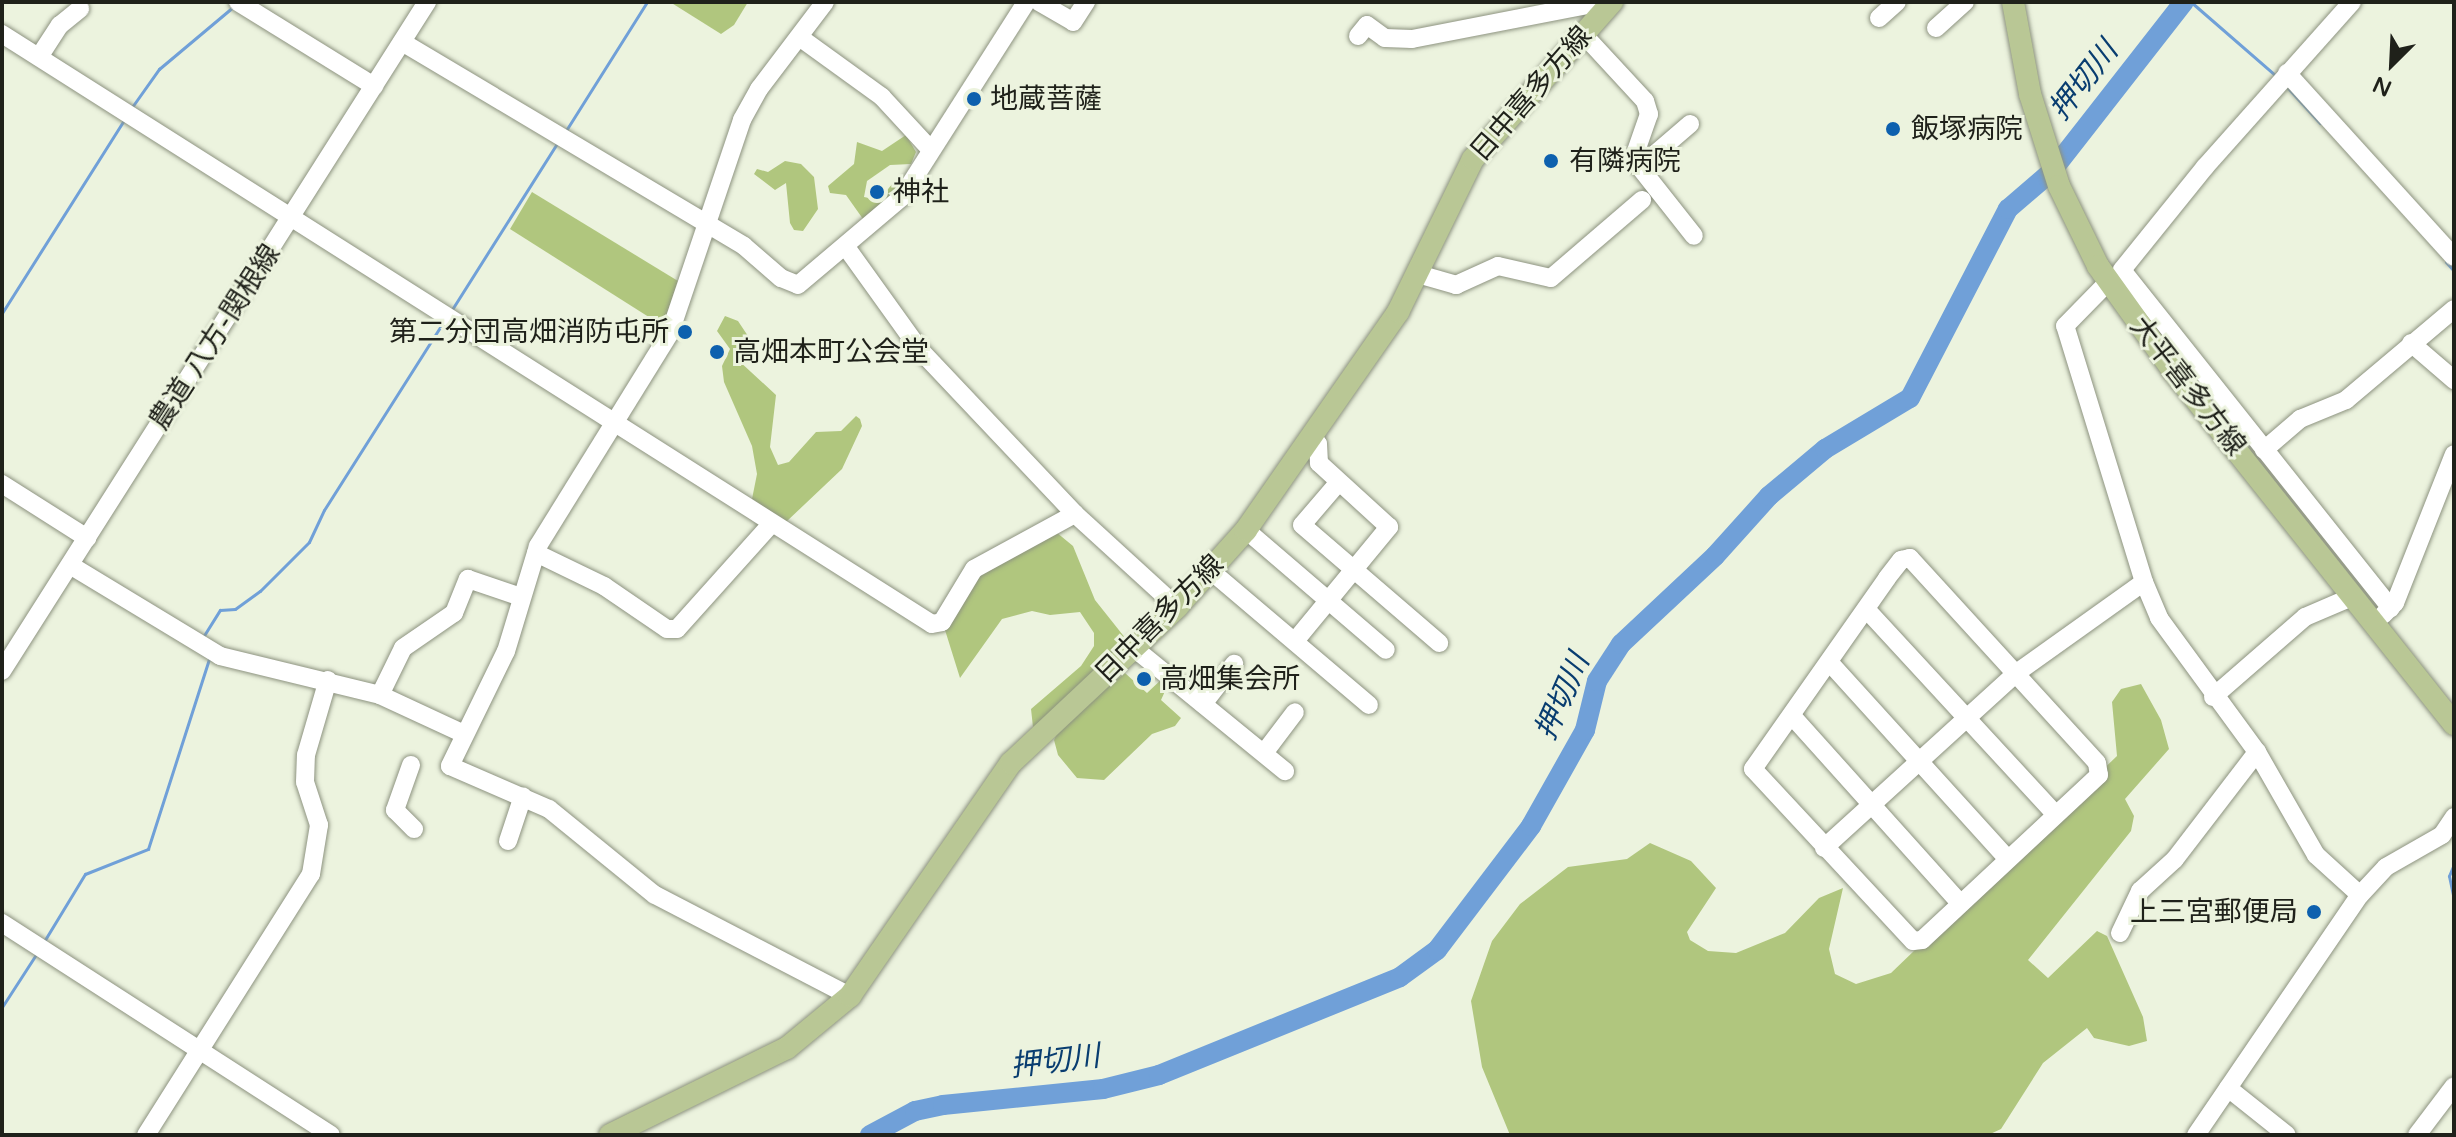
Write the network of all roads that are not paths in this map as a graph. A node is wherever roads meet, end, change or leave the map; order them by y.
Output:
1 (238, 2) edge
2 (427, 2) edge
3 (825, 2) edge
4 (1026, 2) edge
5 (1039, 2) edge
6 (1086, 2) edge
7 (1897, 2) edge
8 (1965, 2) edge
9 (2013, 2) edge
10 (2352, 2) edge
11 (1608, 6) edge
12 (80, 9) dead end
13 (1879, 18) dead end
14 (1936, 28) dead end
15 (2, 34) edge
16 (1583, 34) junction
17 (1358, 36) dead end
18 (802, 39) junction
19 (402, 42) junction
20 (39, 57) junction
21 (2287, 73) junction
22 (374, 86) junction
23 (1690, 124) dead end
24 (931, 150) junction
25 (1640, 167) junction
26 (1642, 200) dead end
27 (292, 217) junction
28 (705, 225) junction
29 (1694, 236) dead end
30 (846, 247) junction
31 (2454, 257) edge
32 (2104, 273) junction
33 (1418, 274) junction
34 (2454, 309) edge
35 (2411, 343) junction
36 (2454, 380) edge
37 (615, 422) junction
38 (1311, 436) junction
39 (2264, 450) junction
40 (2454, 454) edge
41 (1338, 483) junction
42 (2, 484) edge
43 (1075, 514) junction
44 (772, 523) junction
45 (1246, 530) junction
46 (87, 538) junction
47 (536, 553) junction
48 (70, 565) junction
49 (1354, 570) junction
50 (1211, 571) junction
51 (2144, 582) junction
52 (2354, 596) junction
53 (521, 597) junction
54 (1331, 598) junction
55 (1177, 607) junction
56 (1867, 610) junction
57 (2384, 616) junction
58 (1295, 641) junction
59 (1439, 643) dead end
60 (1134, 648) junction
61 (1386, 650) dead end
62 (1234, 664) dead end
63 (1831, 664) junction
64 (2, 671) edge
65 (2015, 674) junction
66 (328, 680) junction
67 (380, 695) junction
68 (2213, 697) junction
69 (1203, 704) junction
70 (1369, 705) dead end
71 (1295, 712) dead end
72 (1793, 717) junction
73 (1968, 718) junction
74 (2454, 724) edge
75 (464, 734) junction
76 (2257, 752) junction
77 (1264, 753) junction
78 (1919, 761) junction
79 (411, 765) dead end
80 (1285, 771) dead end
81 (523, 796) junction
82 (1872, 806) junction
83 (2055, 814) junction
84 (2454, 817) edge
85 (414, 829) dead end
86 (508, 841) dead end
87 (1824, 848) junction
88 (2007, 858) junction
89 (2360, 895) junction
90 (1959, 902) junction
91 (2, 923) edge
92 (2120, 933) dead end
93 (850, 996) junction
94 (200, 1049) junction
95 (2454, 1086) edge
96 (2228, 1088) junction
97 (146, 1135) edge
98 (331, 1135) edge
99 (610, 1135) edge
100 (2196, 1135) edge
101 (2287, 1135) edge
102 (2417, 1135) edge

1 - 22 street
2 - 19 street, 農道 八方-関根線
3 - 18 street
4 - 24 street
5 - 6 street
7 - 13 street
8 - 14 street
9 - 32 main road, 大平喜多方線
10 - 21 street
11 - 16 main road, 日中喜多方線
11 - 17 street
12 - 20 street
15 - 20 street
16 - 25 street
16 - 33 main road, 日中喜多方線
18 - 24 street
18 - 28 street
19 - 22 street, 農道 八方-関根線
19 - 28 street
20 - 27 street
21 - 31 street
21 - 39 street
22 - 27 street, 農道 八方-関根線
23 - 25 street
24 - 30 street
25 - 29 street
26 - 33 street
27 - 37 street
27 - 46 street, 農道 八方-関根線
28 - 30 street
28 - 37 street
30 - 43 street
32 - 51 street
32 - 52 main road, 大平喜多方線
33 - 38 main road, 日中喜多方線
34 - 35 street
35 - 36 street
35 - 39 street
37 - 44 street
37 - 47 street
38 - 41 street
38 - 45 main road, 日中喜多方線
39 - 57 street
40 - 57 street
41 - 49 street
41 - 49 street
42 - 46 street
43 - 44 street
43 - 55 street
44 - 47 street
45 - 50 main road, 日中喜多方線
45 - 54 street
46 - 48 street, 農道 八方-関根線
47 - 53 street
48 - 64 street, 農道 八方-関根線
48 - 66 street
49 - 54 street
49 - 59 street
50 - 55 main road, 日中喜多方線
50 - 58 street
51 - 65 street
51 - 68 street
52 - 57 main road, 大平喜多方線
52 - 68 street
53 - 67 street
53 - 75 street
54 - 58 street
54 - 61 street
55 - 60 main road, 日中喜多方線
56 - 63 street
56 - 65 street
56 - 73 street
57 - 74 main road, 大平喜多方線
58 - 70 street
60 - 69 street
60 - 93 main road, 日中喜多方線
62 - 69 street
63 - 72 street
63 - 78 street
65 - 73 street
65 - 83 street
66 - 67 street
66 - 94 street
67 - 75 street
68 - 76 street
69 - 77 street
71 - 77 street
72 - 82 street
72 - 87 street
73 - 78 street
73 - 83 street
75 - 81 street
76 - 89 street
76 - 92 street
77 - 80 street
78 - 82 street
78 - 88 street
79 - 85 street
81 - 86 street
81 - 93 street
82 - 87 street
82 - 90 street
83 - 88 street
84 - 89 street
87 - 90 street
88 - 90 street
89 - 96 street
91 - 94 street
93 - 99 main road, 日中喜多方線
94 - 97 street
94 - 98 street
95 - 102 street
96 - 100 street
96 - 101 street

